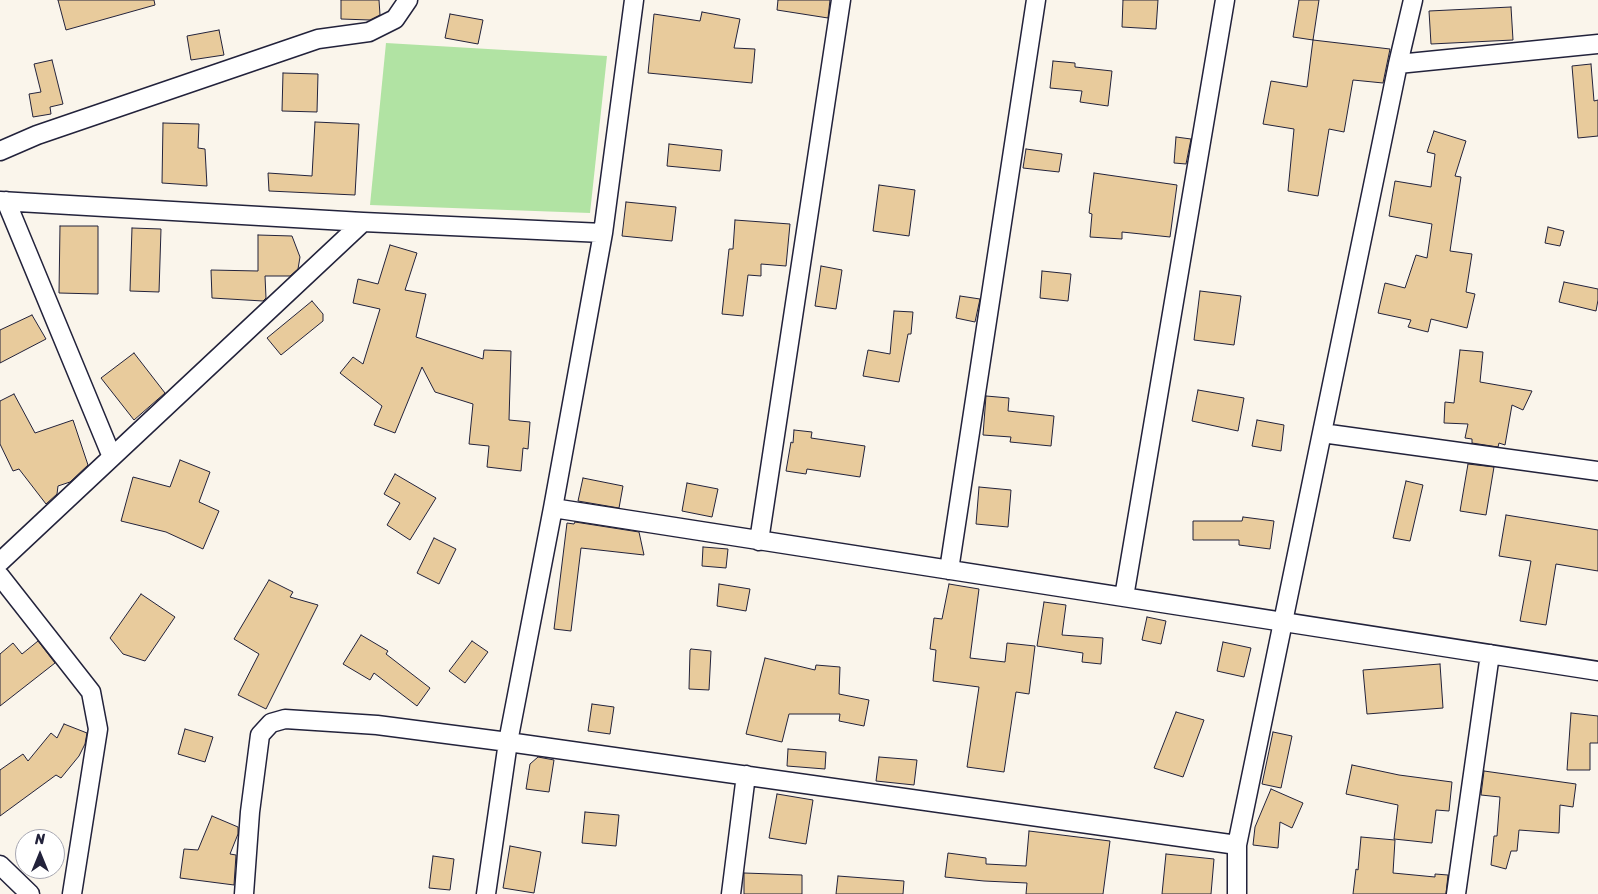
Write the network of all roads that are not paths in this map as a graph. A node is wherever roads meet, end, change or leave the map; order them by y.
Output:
1 (408, 0) edge
2 (634, 0) edge
3 (841, 0) edge
4 (1036, 0) edge
5 (1225, 0) edge
6 (1413, 0) edge
7 (1598, 44) edge
8 (1398, 64) junction
9 (0, 151) edge
10 (3, 201) edge
11 (363, 222) junction
12 (604, 233) junction
13 (1322, 434) junction
14 (112, 457) junction
15 (1598, 471) edge
16 (554, 508) junction
17 (758, 541) junction
18 (0, 562) edge
19 (949, 570) junction
20 (0, 576) edge
21 (1124, 597) junction
22 (1283, 621) junction
23 (1490, 654) junction
24 (1598, 671) edge
25 (508, 742) junction
26 (746, 775) junction
27 (1237, 845) junction
28 (0, 865) edge
29 (30, 894) edge
30 (72, 894) edge
31 (244, 894) edge
32 (486, 894) edge
33 (731, 894) edge
34 (1238, 894) edge
35 (1456, 894) edge

1 - 9 street
2 - 12 street
3 - 17 street
4 - 19 street
5 - 21 street
6 - 8 street
7 - 8 street
8 - 13 street
10 - 11 street
10 - 14 street
11 - 12 street
11 - 14 street
12 - 16 street
13 - 15 street
13 - 22 street
14 - 18 street
16 - 17 street
16 - 25 street
17 - 19 street
19 - 21 street
20 - 30 street
21 - 22 street
22 - 23 street
22 - 27 street
23 - 24 street
23 - 35 street
25 - 26 street
25 - 31 street
25 - 32 street
26 - 27 street
26 - 33 street
27 - 34 street
28 - 29 street

